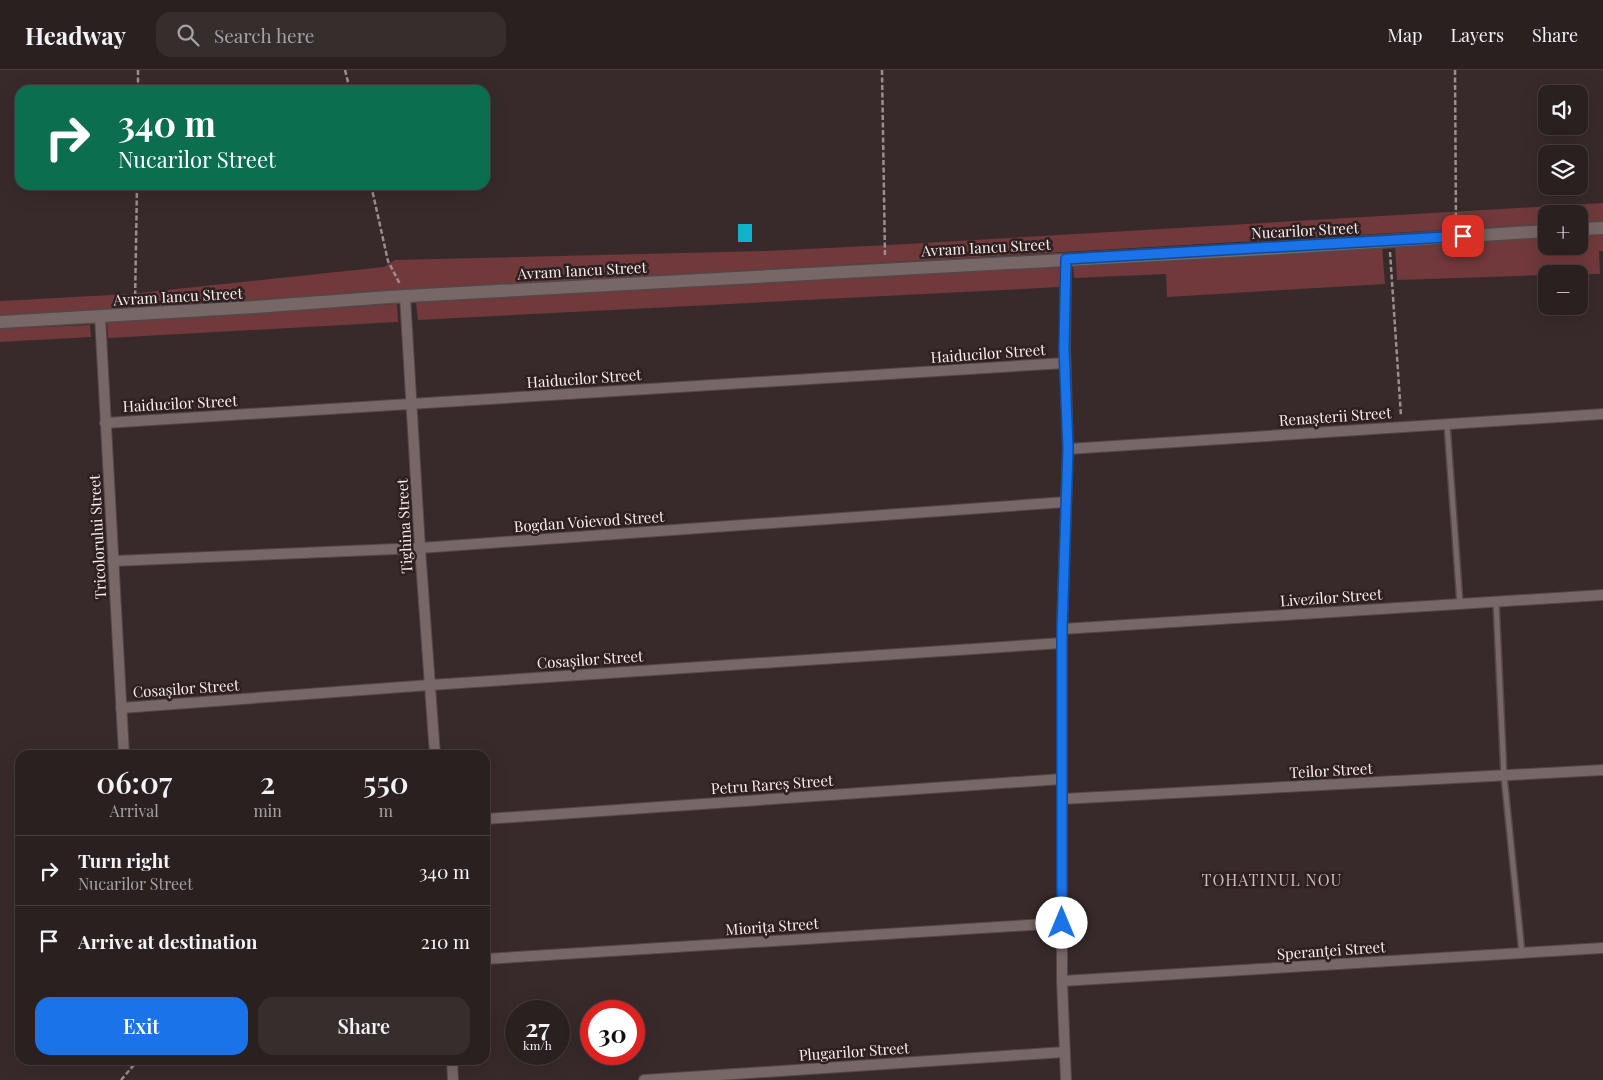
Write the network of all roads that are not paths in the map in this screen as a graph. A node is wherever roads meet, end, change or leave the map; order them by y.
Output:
1 (1603, 228) edge
2 (1588, 229) edge
3 (1538, 232) edge
4 (1066, 259) junction
5 (406, 296) junction
6 (100, 316) junction
7 (0, 322) edge
8 (1065, 363) junction
9 (413, 404) junction
10 (1603, 414) edge
11 (105, 423) junction
12 (1447, 424) junction
13 (1068, 449) junction
14 (1066, 502) junction
15 (420, 548) junction
16 (113, 561) junction
17 (1603, 595) edge
18 (1496, 602) junction
19 (1460, 604) junction
20 (1062, 629) junction
21 (1062, 643) junction
22 (430, 685) junction
23 (121, 708) junction
24 (124, 750) edge
25 (436, 750) edge
26 (1603, 770) edge
27 (1504, 776) junction
28 (1062, 779) junction
29 (1062, 799) junction
30 (490, 819) edge
31 (1062, 923) junction
32 (1603, 948) edge
33 (1522, 953) junction
34 (490, 960) edge
35 (1062, 981) junction
36 (1065, 1052) junction
37 (452, 1065) edge
38 (453, 1080) edge
39 (644, 1080) edge
40 (1066, 1080) edge

1 - 2 street
3 - 4 street, Nucarilor Street
4 - 5 street, Avram Iancu Street
4 - 8 street
5 - 6 street, Avram Iancu Street
5 - 9 street, Tighina Street
6 - 7 street, Avram Iancu Street
6 - 11 street, Tricolorului Street
8 - 9 street, Haiducilor Street
8 - 13 street
9 - 11 street, Haiducilor Street
9 - 15 street, Tighina Street
10 - 12 street, Renașterii Street
11 - 16 street, Tricolorului Street
12 - 13 street, Renașterii Street
12 - 19 lane
13 - 14 street
14 - 15 street, Bogdan Voievod Street
14 - 20 street
15 - 16 street, Bogdan Voievod Street
15 - 22 street, Tighina Street
16 - 23 street, Tricolorului Street
17 - 18 street, Livezilor Street
18 - 19 street, Livezilor Street
18 - 27 lane
19 - 20 street, Livezilor Street
20 - 21 street
21 - 22 street, Cosașilor Street
21 - 28 street
22 - 23 street, Cosașilor Street
22 - 25 street, Tighina Street
23 - 24 street, Tricolorului Street
26 - 27 street, Teilor Street
27 - 29 street, Teilor Street
27 - 33 lane
28 - 29 street
28 - 30 street, Petru Rareș Street
29 - 31 street
31 - 34 street, Miorița Street
31 - 35 street
32 - 33 street, Speranței Street
33 - 35 street, Speranței Street
35 - 36 street
36 - 39 street, Plugarilor Street
36 - 40 street
37 - 38 street

